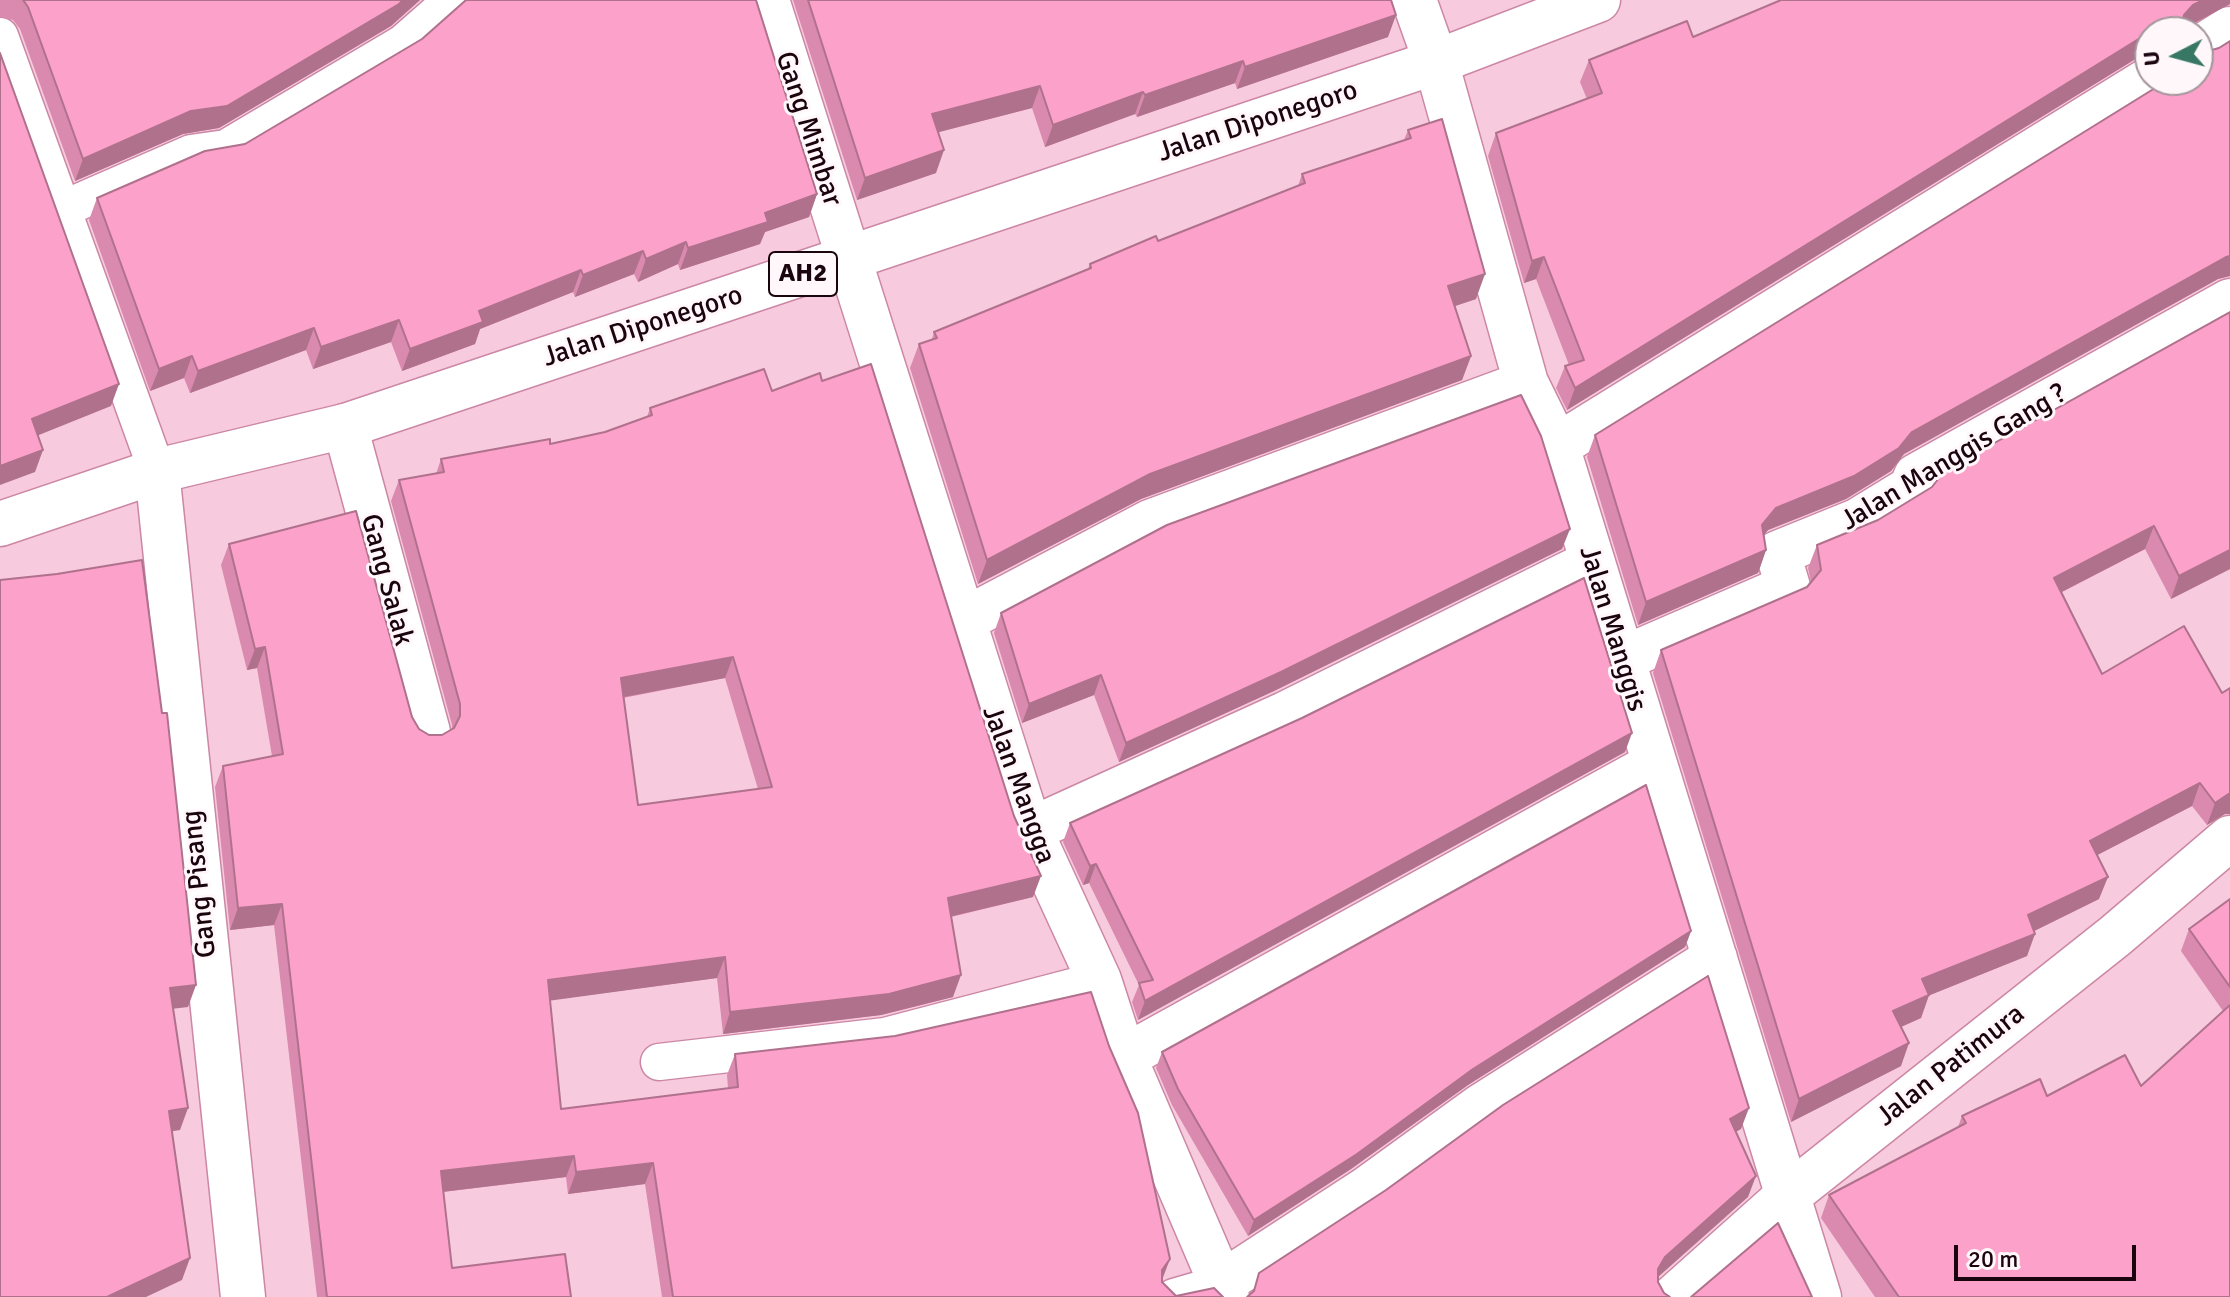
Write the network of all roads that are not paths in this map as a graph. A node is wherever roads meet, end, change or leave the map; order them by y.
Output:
1 (452, 0) edge
2 (767, 0) edge
3 (1414, 0) edge
4 (1598, 0) edge
5 (0, 36) edge
6 (1436, 62) junction
7 (2134, 89) edge
8 (65, 208) junction
9 (849, 258) junction
10 (2230, 301) edge
11 (1526, 383) junction
12 (345, 426) junction
13 (1557, 446) junction
14 (157, 471) junction
15 (0, 524) edge
16 (1590, 563) junction
17 (962, 621) junction
18 (1624, 658) junction
19 (428, 732) edge
20 (1653, 765) junction
21 (1030, 830) junction
22 (2230, 838) edge
23 (1715, 958) junction
24 (1099, 980) junction
25 (1124, 1057) junction
26 (659, 1062) dead end
27 (1786, 1197) junction
28 (1224, 1290) edge
29 (243, 1297) edge
30 (1174, 1297) edge
31 (1674, 1297) edge
32 (1819, 1297) edge

1 - 8 lane
2 - 9 main road, Gang Mimbar
3 - 6 main road, Jalan Manggis
4 - 6 main road, Jalan Diponegoro / AH2
5 - 8 lane
6 - 9 main road, Jalan Diponegoro / AH2
6 - 11 main road, Jalan Manggis
7 - 13 main road
8 - 14 lane
9 - 12 main road, Jalan Diponegoro / AH2
9 - 17 main road, Jalan Mangga
10 - 18 main road, Jalan Manggis Gang ?
11 - 13 main road, Jalan Manggis
11 - 17 main road
12 - 14 main road, Jalan Diponegoro / AH2
12 - 19 main road, Gang Salak
13 - 16 main road, Jalan Manggis
14 - 15 main road, Jalan Diponegoro / AH2
14 - 29 main road, Gang Pisang
16 - 18 main road, Jalan Manggis
16 - 21 main road
17 - 21 main road, Jalan Mangga
18 - 20 main road, Jalan Manggis
20 - 23 main road, Jalan Manggis
20 - 25 main road
21 - 24 main road, Jalan Mangga
22 - 27 main road, Jalan Patimura
23 - 27 main road, Jalan Manggis
23 - 28 main road
24 - 25 main road, Jalan Mangga
24 - 26 lane
25 - 28 main road, Jalan Mangga
27 - 31 main road, Jalan Patimura
27 - 32 main road, Jalan Manggis
28 - 30 lane

